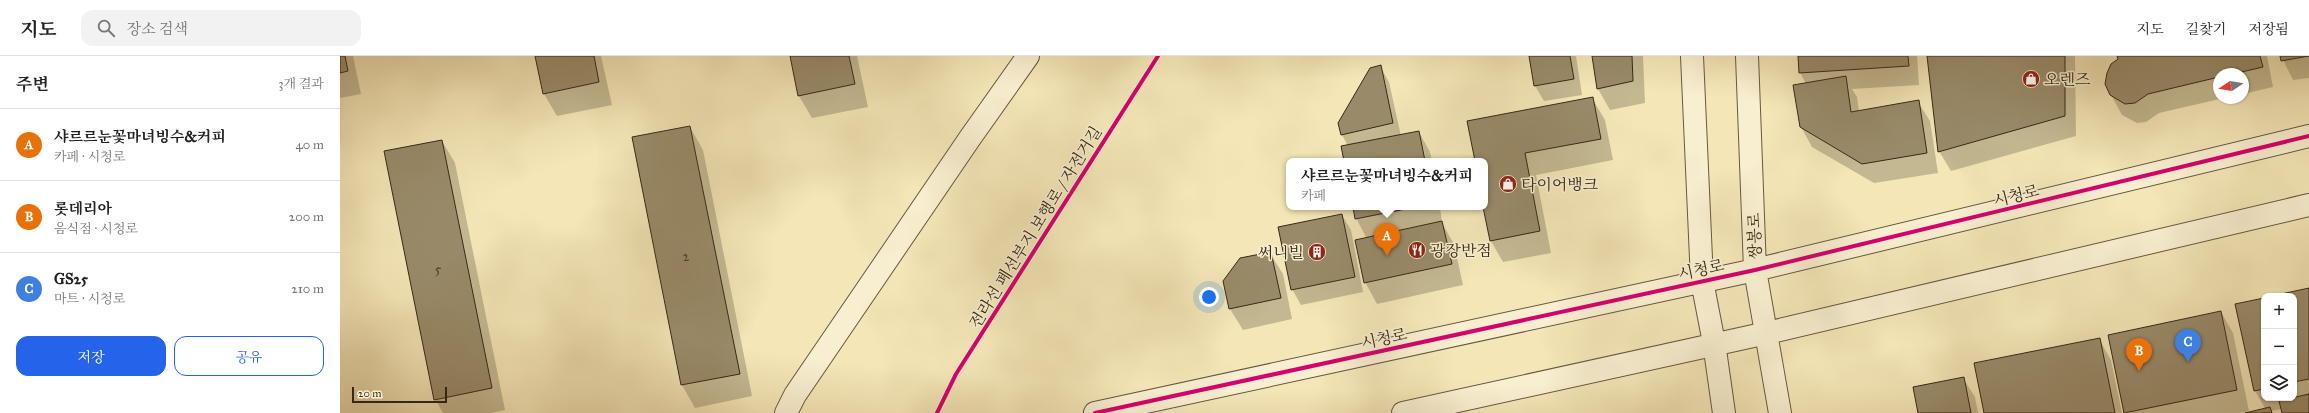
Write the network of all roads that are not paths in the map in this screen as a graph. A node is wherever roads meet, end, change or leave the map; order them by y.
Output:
1 (1028, 56) edge
2 (1692, 56) edge
3 (1747, 56) edge
4 (2309, 136) edge
5 (2309, 205) edge
6 (1755, 270) junction
7 (1702, 281) junction
8 (1767, 333) junction
9 (1714, 343) junction
10 (786, 413) edge
11 (1095, 413) edge
12 (1403, 413) edge
13 (1724, 413) edge
14 (1780, 413) edge

1 - 10 street
2 - 7 street
3 - 6 street, 쌍봉로
4 - 6 street, 시청로
5 - 8 street
6 - 7 street, 시청로
6 - 8 street, 쌍봉로
7 - 9 street
7 - 11 street, 시청로
8 - 9 street
8 - 14 street, 쌍봉로
9 - 12 street
9 - 13 street

